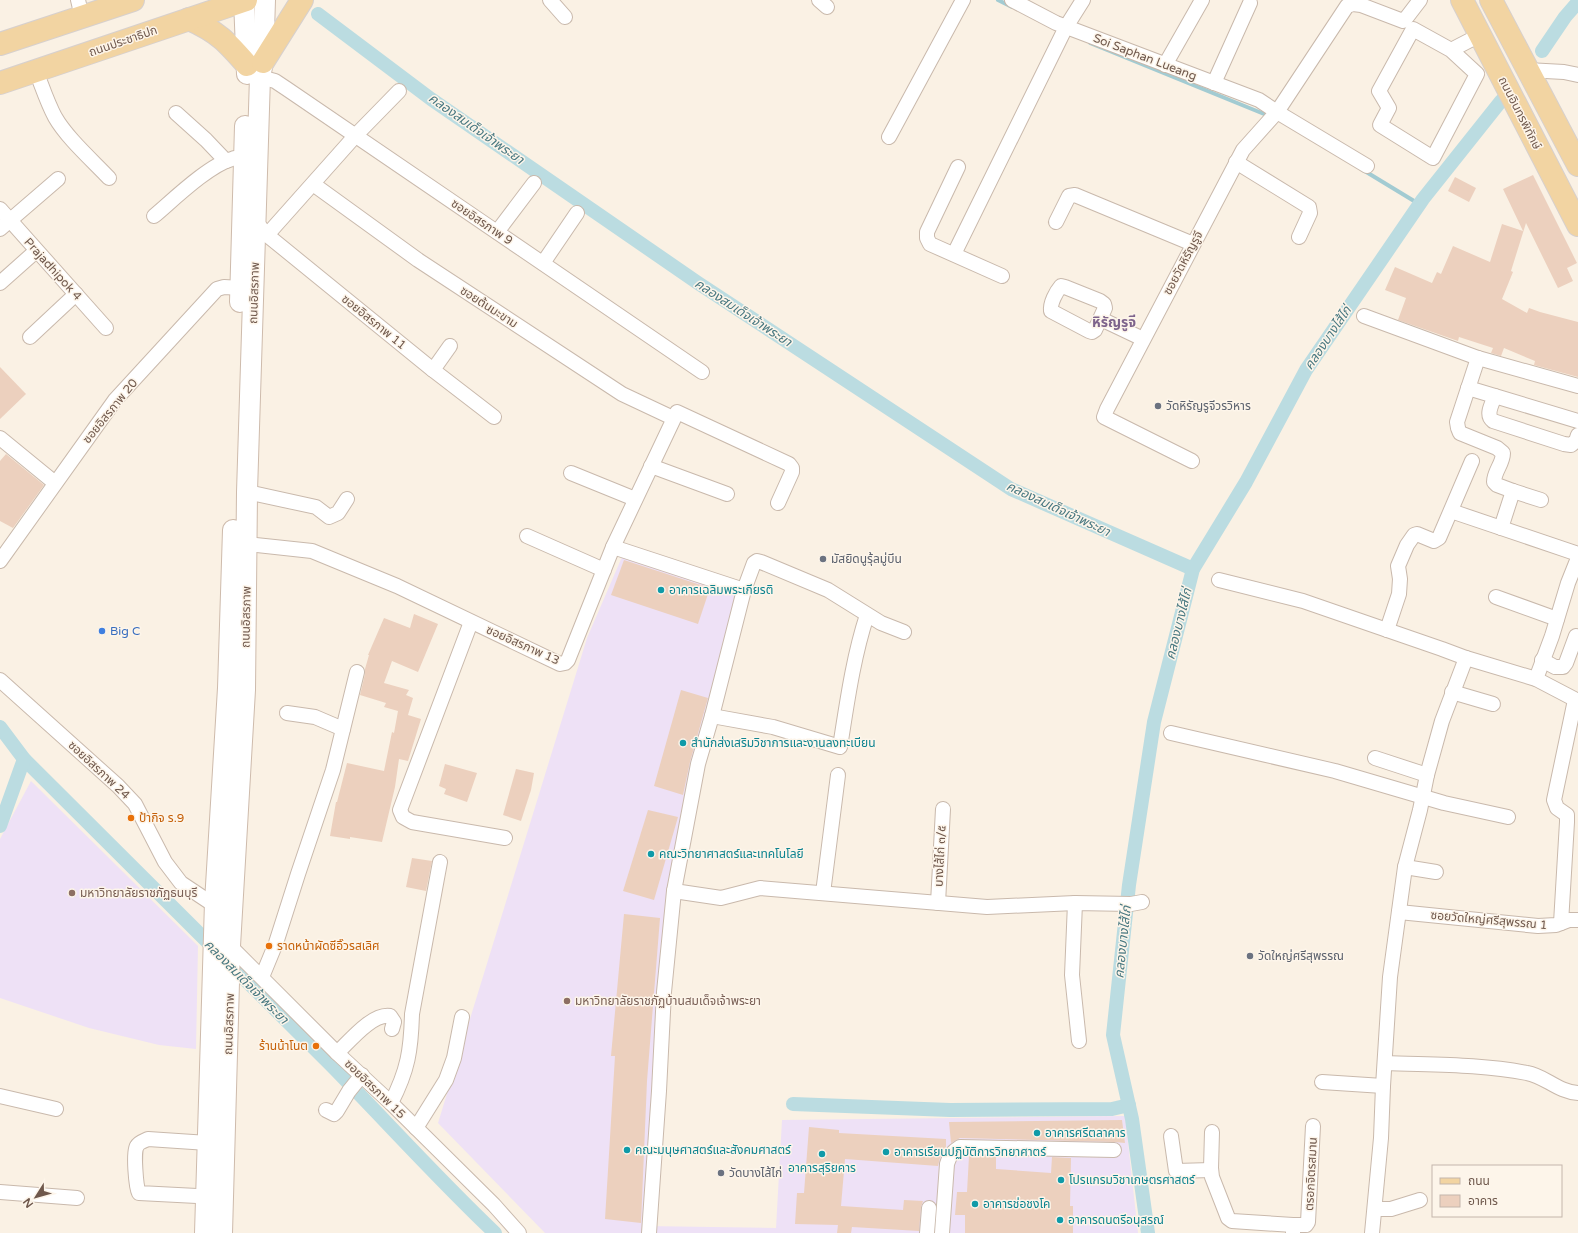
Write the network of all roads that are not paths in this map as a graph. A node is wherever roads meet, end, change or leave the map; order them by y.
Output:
1 (133, 0) edge
2 (250, 0) edge
3 (302, 0) edge
4 (550, 0) edge
5 (963, 0) edge
6 (1083, 0) edge
7 (1202, 0) edge
8 (1420, 0) edge
9 (1462, 0) edge
10 (1491, 0) edge
11 (1015, 1) edge
12 (1250, 3) dead end
13 (80, 8) edge
14 (565, 17) dead end
15 (189, 19) junction
16 (1066, 27) junction
17 (1480, 35) junction
18 (0, 44) edge
19 (1451, 50) junction
20 (1165, 64) junction
21 (257, 68) junction
22 (36, 70) junction
23 (1527, 70) junction
24 (1578, 75) edge
25 (0, 83) edge
26 (1214, 83) junction
27 (399, 91) dead end
28 (176, 113) dead end
29 (1272, 117) junction
30 (356, 136) junction
31 (889, 137) dead end
32 (235, 159) junction
33 (1236, 162) junction
34 (1578, 165) edge
35 (1367, 166) dead end
36 (958, 168) dead end
37 (109, 178) dead end
38 (58, 179) dead end
39 (534, 183) dead end
40 (313, 184) junction
41 (0, 209) edge
42 (577, 213) dead end
43 (154, 216) dead end
44 (1056, 222) dead end
45 (5, 225) edge
46 (1578, 225) edge
47 (262, 229) junction
48 (497, 232) junction
49 (1299, 237) dead end
50 (1193, 244) junction
51 (36, 251) junction
52 (954, 254) junction
53 (543, 263) junction
54 (1002, 276) dead end
55 (0, 284) edge
56 (241, 288) junction
57 (76, 294) junction
58 (1364, 316) dead end
59 (1101, 319) dead end
60 (106, 328) dead end
61 (30, 337) dead end
62 (1143, 339) junction
63 (450, 346) dead end
64 (1478, 358) junction
65 (433, 370) junction
66 (702, 372) dead end
67 (1578, 386) edge
68 (1468, 388) junction
69 (1495, 396) junction
70 (675, 415) junction
71 (494, 417) dead end
72 (1578, 421) edge
73 (1578, 435) edge
74 (0, 438) edge
75 (1192, 461) dead end
76 (1472, 461) dead end
77 (651, 466) junction
78 (571, 473) dead end
79 (55, 482) junction
80 (1513, 491) junction
81 (247, 492) junction
82 (727, 494) dead end
83 (347, 499) dead end
84 (635, 499) junction
85 (1541, 500) dead end
86 (778, 503) dead end
87 (1451, 512) junction
88 (1501, 528) junction
89 (527, 536) dead end
90 (247, 544) junction
91 (613, 547) junction
92 (1578, 554) edge
93 (1578, 558) edge
94 (0, 561) edge
95 (604, 570) junction
96 (1219, 580) dead end
97 (744, 590) junction
98 (1496, 598) dead end
99 (867, 615) junction
100 (1557, 619) junction
101 (471, 622) junction
102 (1388, 630) junction
103 (904, 632) dead end
104 (1576, 636) dead end
105 (1466, 658) junction
106 (1542, 660) junction
107 (357, 672) dead end
108 (1536, 679) junction
109 (1, 682) edge
110 (1452, 692) junction
111 (1577, 701) edge
112 (1493, 704) dead end
113 (287, 713) dead end
114 (712, 716) junction
115 (343, 729) junction
116 (1170, 733) dead end
117 (1375, 758) dead end
118 (838, 775) dead end
119 (1427, 775) junction
120 (1422, 797) junction
121 (942, 809) dead end
122 (1508, 817) dead end
123 (505, 838) dead end
124 (440, 862) dead end
125 (1405, 867) junction
126 (1436, 872) dead end
127 (674, 891) junction
128 (823, 893) junction
129 (215, 902) junction
130 (938, 903) junction
131 (1075, 903) junction
132 (1132, 903) dead end
133 (1399, 912) junction
134 (1578, 920) edge
135 (1561, 923) junction
136 (224, 958) junction
137 (262, 977) junction
138 (462, 1017) dead end
139 (392, 1029) dead end
140 (1079, 1041) dead end
141 (337, 1053) junction
142 (1386, 1063) junction
143 (1322, 1082) dead end
144 (356, 1083) junction
145 (1383, 1086) junction
146 (1578, 1093) edge
147 (0, 1096) edge
148 (390, 1103) junction
149 (56, 1109) dead end
150 (326, 1110) dead end
151 (1313, 1126) dead end
152 (416, 1128) junction
153 (1212, 1132) dead end
154 (1171, 1136) dead end
155 (208, 1143) junction
156 (1114, 1150) dead end
157 (1211, 1170) junction
158 (0, 1192) edge
159 (197, 1196) dead end
160 (77, 1198) dead end
161 (1420, 1200) dead end
162 (929, 1208) dead end
163 (1375, 1209) junction
164 (1293, 1229) edge
165 (205, 1233) edge
166 (222, 1233) edge
167 (519, 1233) edge
168 (649, 1233) edge
169 (927, 1233) edge
170 (942, 1233) edge
171 (1372, 1233) edge

1 - 13 main road
2 - 15 main road, ถนนประชาธิปก
2 - 21 main road, ถนนอิสรภาพ
3 - 21 main road
4 - 14 street
5 - 31 street
6 - 16 street
7 - 20 street
8 - 29 street, ซอยวัดหิรัญรูจี
9 - 17 main road, ถนนอินทรพิทักษ์
10 - 23 main road
11 - 16 street, Soi Saphan Lueang
12 - 26 street
13 - 18 main road
15 - 21 main road
15 - 22 main road, ถนนประชาธิปก
16 - 20 street, Soi Saphan Lueang
16 - 52 street
17 - 19 street
17 - 46 main road, ถนนอินทรพิทักษ์
19 - 19 street
20 - 26 street, Soi Saphan Lueang
21 - 30 street, ซอยอิสรภาพ 9
21 - 32 main road
21 - 47 main road, ถนนอิสรภาพ
22 - 25 main road, ถนนประชาธิปก
22 - 37 street
23 - 24 street
23 - 34 main road
26 - 29 street, Soi Saphan Lueang
27 - 30 street
28 - 32 street
29 - 33 street, ซอยวัดหิรัญรูจี
29 - 35 street, Soi Saphan Lueang
30 - 40 street
30 - 48 street, ซอยอิสรภาพ 9
32 - 43 street
32 - 56 main road
33 - 49 street
33 - 50 street, ซอยวัดหิรัญรูจี
36 - 52 street
38 - 45 street
39 - 48 street
40 - 47 street
40 - 70 street, ซอยต้นมะขาม
41 - 45 street, Prajadhipok 4
42 - 53 street
44 - 50 street
45 - 51 street, Prajadhipok 4
47 - 65 street, ซอยอิสรภาพ 11
47 - 81 main road, ถนนอิสรภาพ
48 - 53 street, ซอยอิสรภาพ 9
50 - 62 street, ซอยวัดหิรัญรูจี
51 - 55 street
51 - 57 street, Prajadhipok 4
52 - 54 street
53 - 66 street, ซอยอิสรภาพ 9
56 - 79 street, ซอยอิสรภาพ 20
56 - 129 main road
57 - 60 street, Prajadhipok 4
57 - 61 street
58 - 64 street
59 - 62 street
62 - 75 street, ซอยวัดหิรัญรูจี
63 - 65 street
64 - 67 street
64 - 68 street
65 - 71 street, ซอยอิสรภาพ 11
68 - 69 street
68 - 80 street
69 - 72 street
69 - 73 street
70 - 77 street, ซอยอิสรภาพ 13
70 - 86 street, ซอยต้นมะขาม
74 - 79 street
76 - 87 street
77 - 82 street
77 - 84 street, ซอยอิสรภาพ 13
78 - 84 street
79 - 94 street, ซอยอิสรภาพ 20
80 - 85 street
80 - 88 street
81 - 83 street
81 - 90 main road, ถนนอิสรภาพ
84 - 91 street, ซอยอิสรภาพ 13
87 - 88 street
87 - 102 street
88 - 92 street
89 - 95 street
90 - 101 street, ซอยอิสรภาพ 13
90 - 136 main road, ถนนอิสรภาพ
91 - 95 street, ซอยอิสรภาพ 13
91 - 97 street
93 - 100 street
95 - 101 street, ซอยอิสรภาพ 13
96 - 102 street
97 - 99 street
97 - 114 street
98 - 100 street
99 - 103 street
99 - 114 street
100 - 106 street
101 - 123 street
102 - 105 street
104 - 106 street
105 - 108 street
105 - 110 street
106 - 108 street
107 - 115 street
108 - 111 street
109 - 129 street, ซอยอิสรภาพ 24
110 - 112 street
110 - 119 street
111 - 135 street
113 - 115 street
114 - 127 street
115 - 137 street
116 - 120 street
117 - 119 street
118 - 128 street
119 - 120 street
120 - 122 street
120 - 125 street
121 - 130 street, บางไส้ไก่ ๓/๕
124 - 148 street
125 - 126 street
125 - 133 street
127 - 128 street
127 - 168 street
128 - 130 street
129 - 136 main road
130 - 131 street
131 - 132 street
131 - 140 street
133 - 135 street, ซอยวัดใหญ่ศรีสุพรรณ 1
133 - 142 street
134 - 135 street, ซอยวัดใหญ่ศรีสุพรรณ 1
136 - 137 street, ซอยอิสรภาพ 15
136 - 155 main road
136 - 166 main road, ถนนอิสรภาพ
137 - 141 street, ซอยอิสรภาพ 15
138 - 152 street
139 - 141 street
141 - 144 street, ซอยอิสรภาพ 15
142 - 145 street
142 - 146 street
143 - 145 street
144 - 148 street, ซอยอิสรภาพ 15
144 - 150 street
145 - 163 street
147 - 149 street
148 - 152 street, ซอยอิสรภาพ 15
151 - 164 street, ตรอกจิตรสมาน
152 - 167 street, ซอยอิสรภาพ 15
153 - 157 street
154 - 157 street
155 - 159 street
155 - 165 main road
156 - 170 street
157 - 164 street
158 - 160 street
161 - 163 street
162 - 169 street
163 - 171 street

